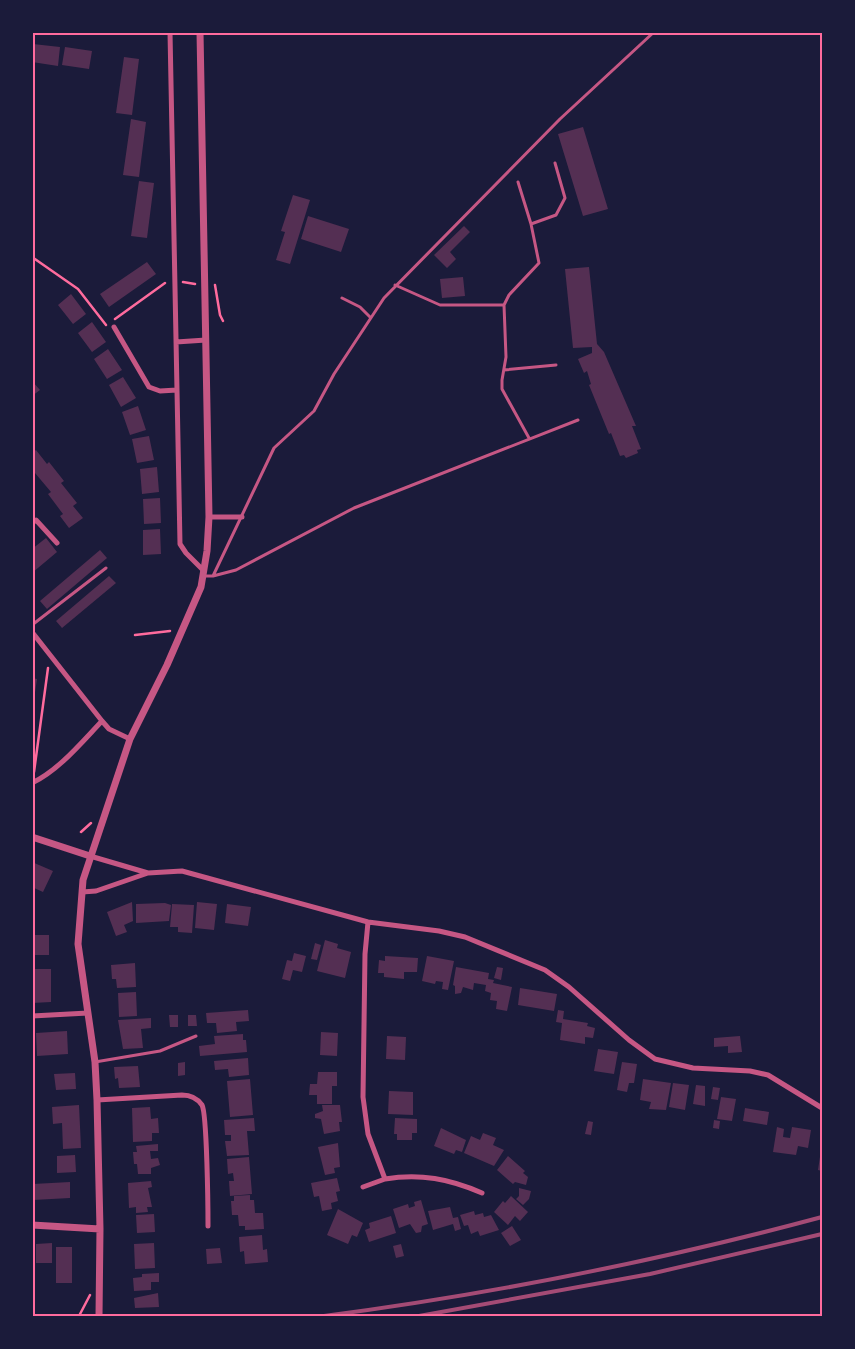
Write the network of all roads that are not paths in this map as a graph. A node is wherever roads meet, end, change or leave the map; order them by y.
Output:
1 (170, 32) edge
2 (200, 32) edge
3 (654, 32) edge
4 (555, 163) dead end
5 (518, 182) dead end
6 (531, 224) junction
7 (394, 285) junction
8 (342, 298) dead end
9 (504, 305) junction
10 (370, 317) junction
11 (114, 327) dead end
12 (206, 340) junction
13 (176, 342) junction
14 (556, 365) dead end
15 (504, 370) junction
16 (177, 390) junction
17 (578, 420) dead end
18 (529, 438) junction
19 (209, 517) junction
20 (242, 517) junction
21 (34, 519) edge
22 (56, 543) dead end
23 (106, 568) dead end
24 (204, 573) junction
25 (213, 576) junction
26 (32, 625) edge
27 (32, 632) edge
28 (102, 721) junction
29 (130, 739) junction
30 (32, 783) edge
31 (32, 837) edge
32 (90, 856) junction
33 (148, 873) junction
34 (82, 892) junction
35 (368, 922) junction
36 (88, 1013) junction
37 (32, 1016) edge
38 (196, 1036) dead end
39 (95, 1062) junction
40 (97, 1100) junction
41 (822, 1108) edge
42 (386, 1179) junction
43 (363, 1187) dead end
44 (482, 1193) dead end
45 (32, 1224) edge
46 (208, 1226) dead end
47 (100, 1229) junction
48 (99, 1316) edge

1 - 13 street
2 - 12 street
3 - 7 lane
4 - 6 lane
5 - 6 lane
6 - 9 lane
7 - 9 lane
7 - 10 lane
8 - 10 lane
9 - 15 lane
10 - 20 lane
11 - 16 street
12 - 13 street
12 - 19 street
13 - 16 street
14 - 15 lane
15 - 18 lane
16 - 24 street
17 - 18 lane
18 - 25 lane
19 - 20 street
19 - 24 street
20 - 25 lane
21 - 22 street
23 - 26 lane
24 - 25 lane
24 - 29 street
27 - 28 street
28 - 29 street
28 - 30 street
29 - 32 street
31 - 32 street
32 - 33 street
32 - 34 street
33 - 34 street
33 - 35 street
34 - 36 street
35 - 41 street
35 - 42 street
36 - 37 street
36 - 39 street
38 - 39 lane
39 - 40 street
40 - 46 street
40 - 47 street
42 - 43 street
42 - 44 street
45 - 47 street
47 - 48 street

